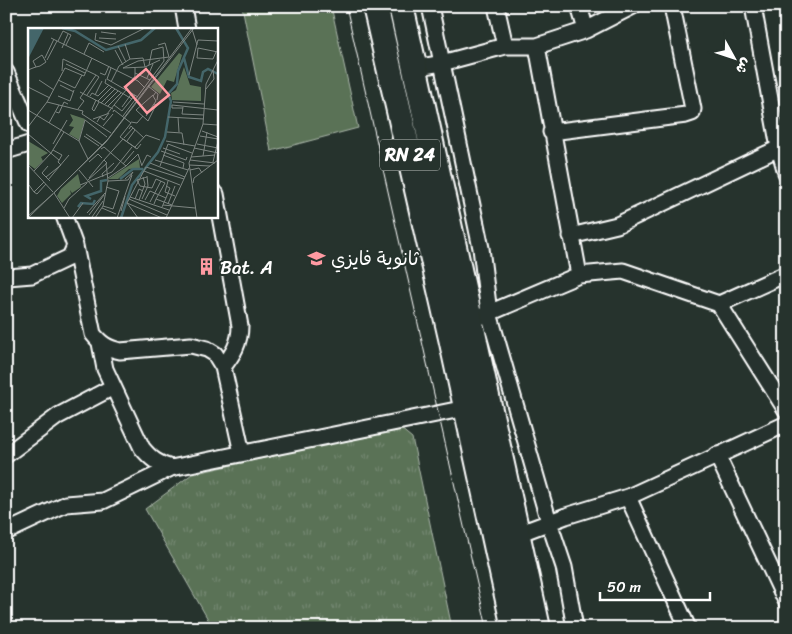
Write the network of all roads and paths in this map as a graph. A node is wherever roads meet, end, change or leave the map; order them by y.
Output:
1 (183, 6) edge
2 (375, 6) edge
3 (401, 6) edge
4 (430, 6) edge
5 (496, 6) edge
6 (579, 6) edge
7 (632, 6) edge
8 (672, 6) edge
9 (753, 6) edge
10 (187, 28) edge
11 (586, 30) junction
12 (505, 46) junction
13 (537, 46) junction
14 (442, 64) junction
15 (415, 68) junction
16 (6, 72) edge
17 (28, 123) edge
18 (551, 132) junction
19 (28, 144) edge
20 (779, 148) junction
21 (6, 151) edge
22 (786, 173) edge
23 (218, 205) edge
24 (65, 218) edge
25 (571, 236) junction
26 (75, 246) junction
27 (786, 274) edge
28 (579, 275) junction
29 (7, 276) edge
30 (719, 304) junction
31 (466, 318) junction
32 (100, 343) junction
33 (223, 367) junction
34 (113, 387) junction
35 (466, 408) junction
36 (786, 410) edge
37 (786, 424) edge
38 (242, 453) junction
39 (6, 455) edge
40 (717, 455) junction
41 (171, 468) junction
42 (628, 498) junction
43 (549, 522) junction
44 (6, 532) edge
45 (518, 534) junction
46 (786, 601) edge
47 (514, 628) edge
48 (538, 628) edge
49 (576, 628) edge
50 (688, 628) edge

1 - 10 street
2 - 31 main road, RN 24
3 - 15 main road, RN 24
4 - 14 street
5 - 12 street
6 - 11 street
7 - 11 street
8 - 18 street
9 - 20 street
11 - 13 street
12 - 13 street
12 - 14 street
13 - 18 street
14 - 15 street
14 - 31 street
15 - 31 main road, RN 24
16 - 17 street
18 - 25 street
19 - 21 street
20 - 22 street
20 - 25 street
23 - 33 street
24 - 26 street
25 - 28 street
26 - 29 street
26 - 32 street
27 - 30 street
28 - 30 street
28 - 31 street
30 - 36 street
31 - 35 main road, RN 24
31 - 43 street
31 - 45 main road, RN 24
32 - 33 street
32 - 34 street
33 - 38 street
34 - 39 street
34 - 41 street
35 - 38 street
35 - 47 main road, RN 24
37 - 40 street
38 - 41 street
40 - 42 street
40 - 46 street
41 - 44 street
42 - 43 street
42 - 50 street
43 - 45 street
43 - 49 street
45 - 48 main road, RN 24

